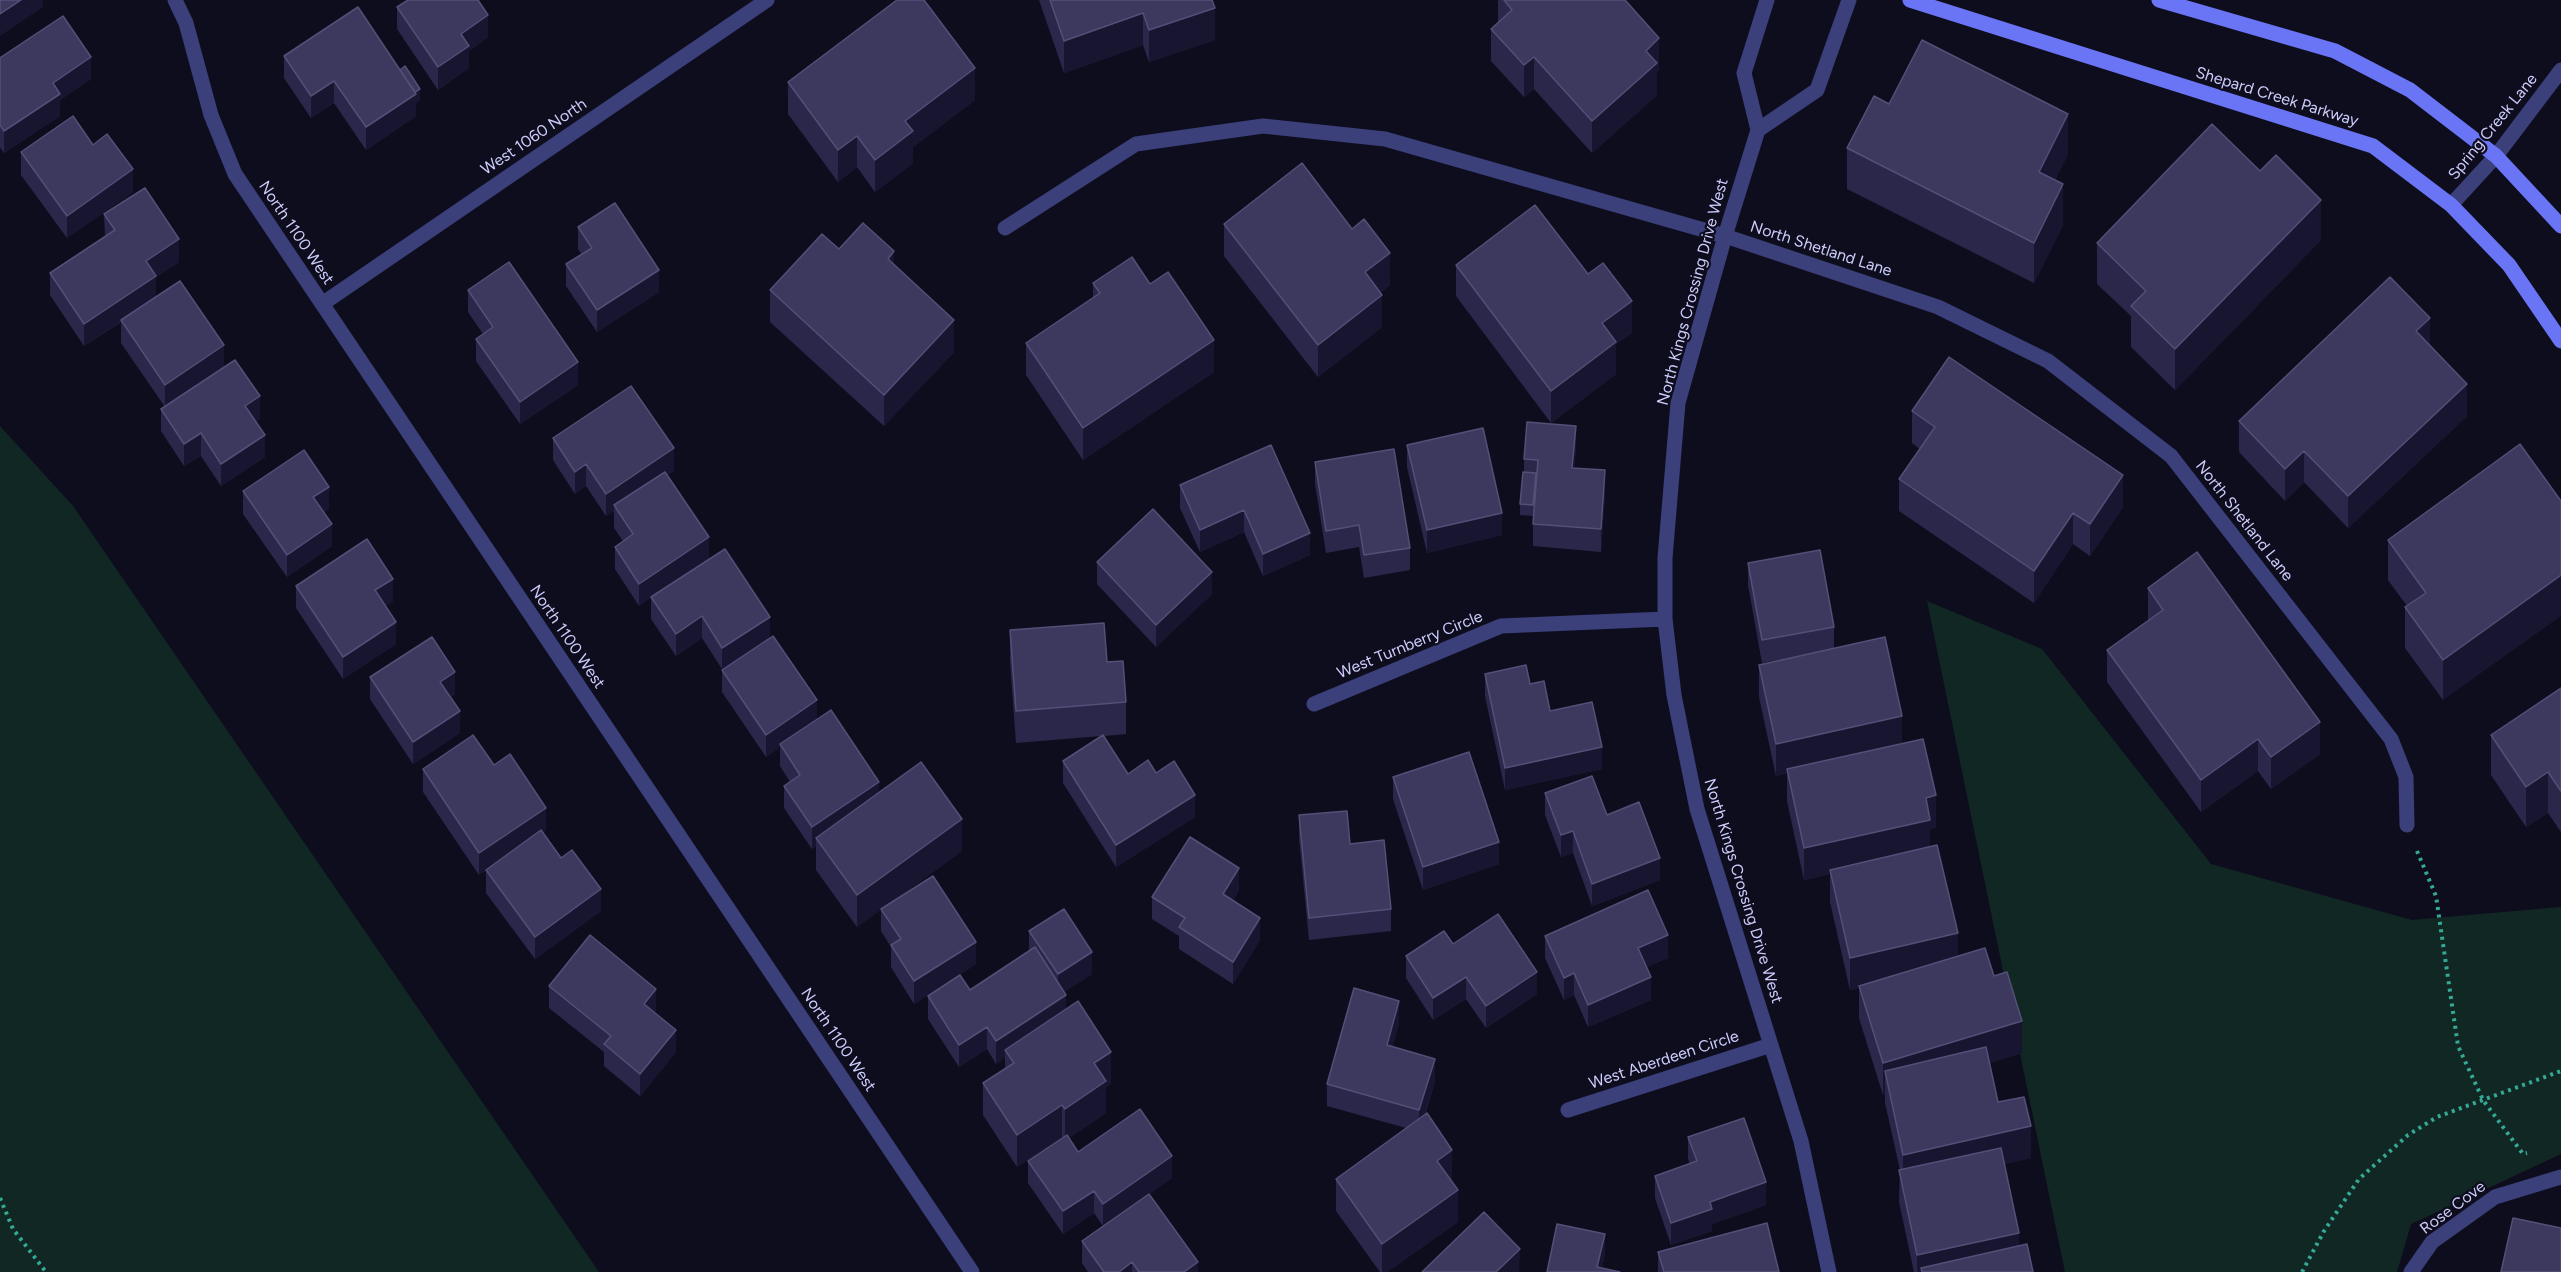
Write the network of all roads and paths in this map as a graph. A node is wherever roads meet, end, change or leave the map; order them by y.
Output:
1 (176, 0) edge
2 (767, 0) edge
3 (1767, 0) edge
4 (1849, 0) edge
5 (1910, 0) edge
6 (2159, 0) edge
7 (2561, 70) edge
8 (1758, 130) junction
9 (2496, 156) junction
10 (2451, 205) junction
11 (2561, 226) edge
12 (1005, 228) dead end
13 (1725, 236) junction
14 (322, 304) junction
15 (2561, 341) edge
16 (1665, 619) junction
17 (1314, 704) dead end
18 (2407, 825) joint
19 (1771, 1045) junction
20 (2561, 1071) edge
21 (2483, 1100) junction
22 (1568, 1110) dead end
23 (2531, 1152) dead end
24 (2561, 1177) edge
25 (0, 1198) edge
26 (46, 1272) edge
27 (972, 1272) edge
28 (1829, 1272) edge
29 (2302, 1272) edge
30 (2410, 1272) edge

1 - 14 street, North 1100 West
2 - 14 street, West 1060 North
3 - 8 street
4 - 8 street
5 - 10 street, Shepard Creek Parkway
6 - 9 street
7 - 9 street, Spring Creek Lane
8 - 13 street, North Kings Crossing Drive West
9 - 10 street, Spring Creek Lane
9 - 11 street
10 - 15 street, Shepard Creek Parkway
12 - 13 street, North Shetland Lane
13 - 16 street, North Kings Crossing Drive West
13 - 18 street, North Shetland Lane
14 - 27 street, North 1100 West
16 - 17 street, West Turnberry Circle
16 - 19 street, North Kings Crossing Drive West
18 - 21 path
19 - 22 street, West Aberdeen Circle
19 - 28 street, North Kings Crossing Drive West
20 - 21 path
21 - 23 path
21 - 29 path
24 - 30 street, Rose Cove
25 - 26 path

